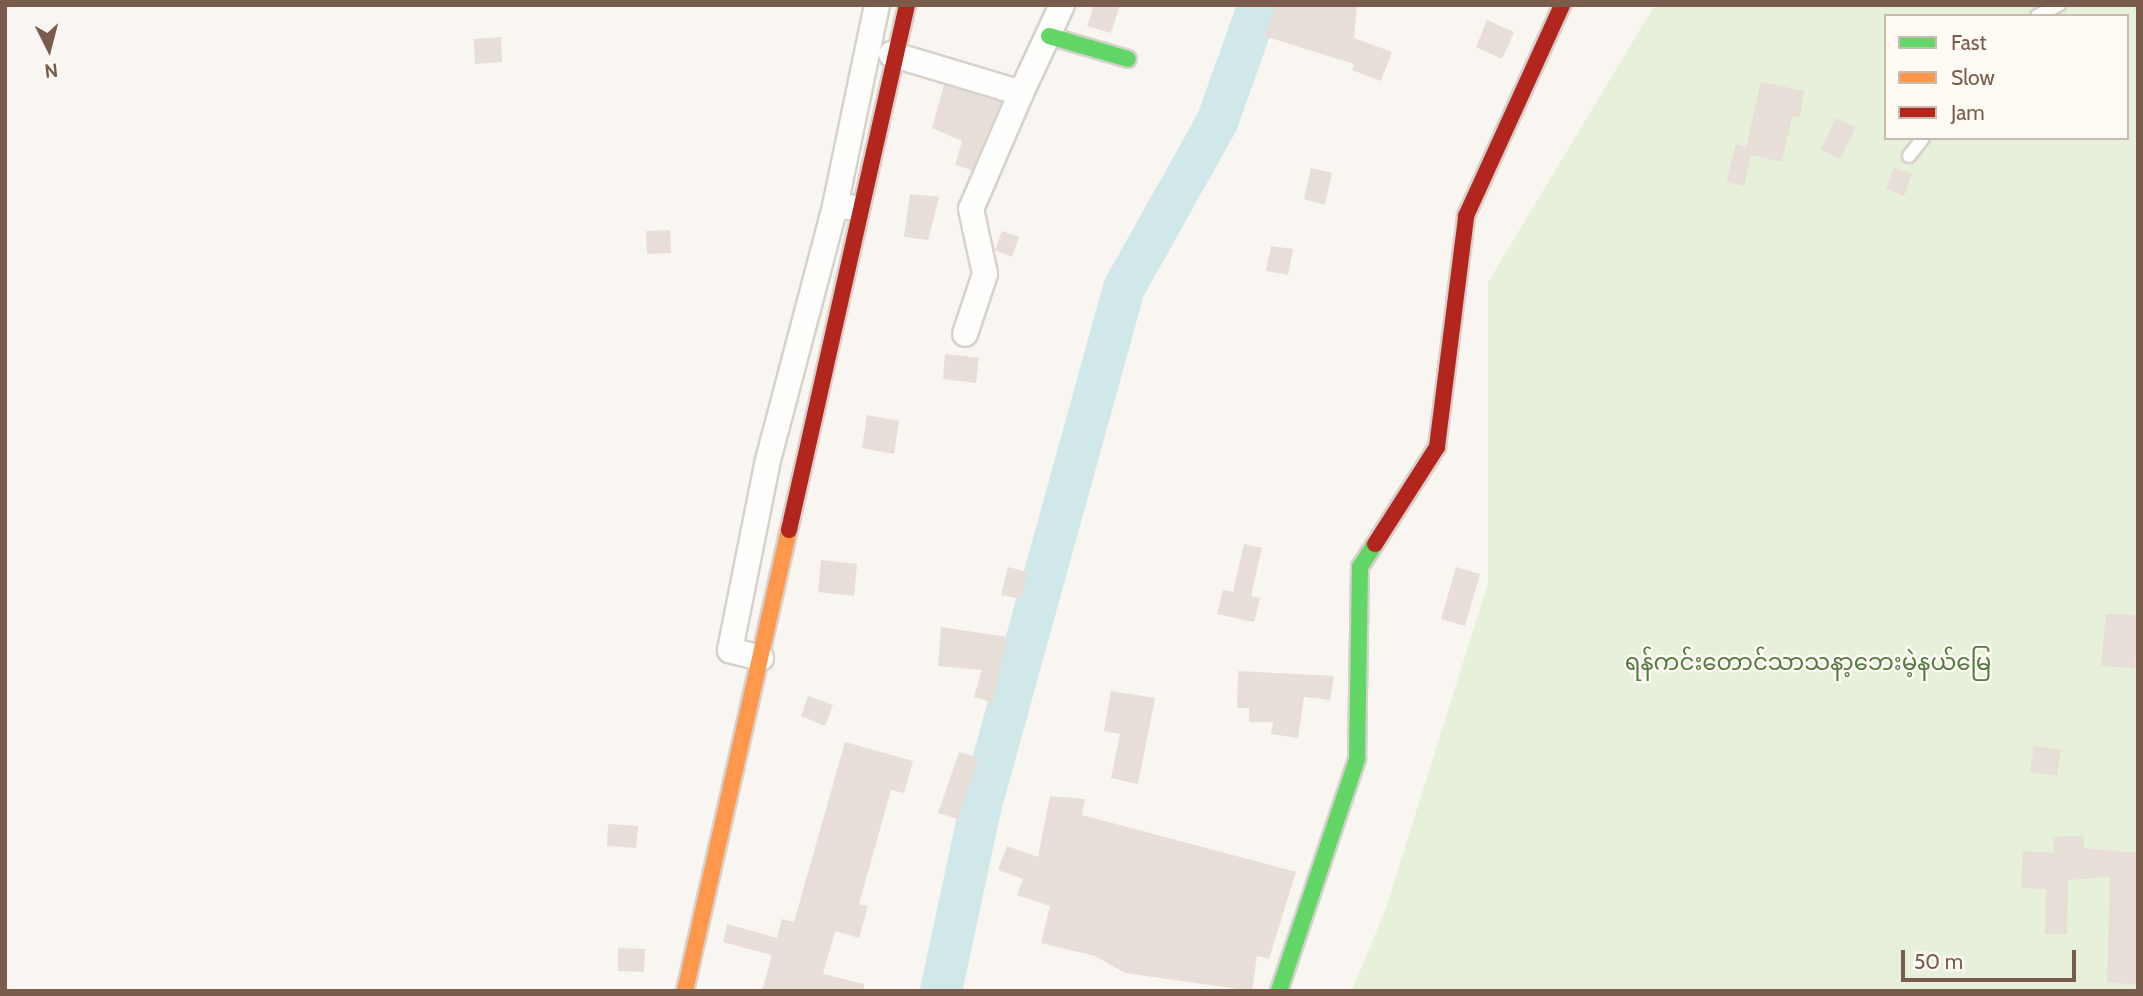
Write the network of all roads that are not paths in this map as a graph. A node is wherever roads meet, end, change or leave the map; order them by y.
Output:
1 (1062, 5) edge
2 (1562, 5) edge
3 (2059, 5) edge
4 (891, 8) edge
5 (2041, 14) edge
6 (1049, 36) junction
7 (891, 54) junction
8 (1128, 59) dead end
9 (1021, 93) junction
10 (1921, 140) edge
11 (1909, 156) dead end
12 (848, 208) junction
13 (965, 334) dead end
14 (749, 657) junction
15 (685, 991) edge
16 (1279, 991) edge

1 - 6 street
2 - 16 street
3 - 5 lane
4 - 7 street
4 - 12 street
6 - 8 street
6 - 9 street
7 - 9 street
7 - 12 street
9 - 13 street
10 - 11 lane
12 - 14 street
12 - 14 street
14 - 15 street

